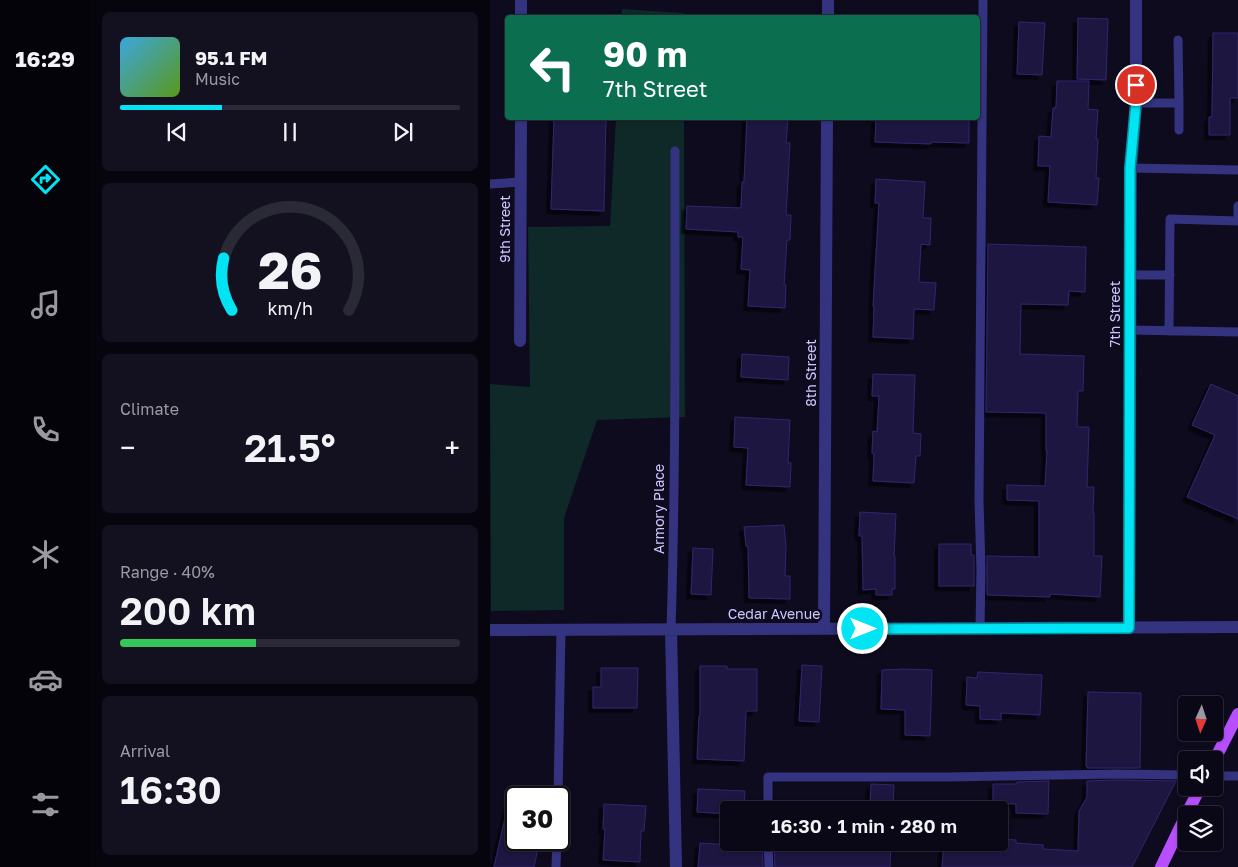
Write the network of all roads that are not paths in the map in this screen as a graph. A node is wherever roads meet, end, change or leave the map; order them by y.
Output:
1 (521, 0) edge
2 (828, 0) edge
3 (982, 0) edge
4 (1136, 0) edge
5 (521, 15) edge
6 (828, 15) edge
7 (1178, 40) dead end
8 (1136, 103) junction
9 (1179, 103) junction
10 (521, 120) edge
11 (827, 120) edge
12 (1179, 130) dead end
13 (675, 150) dead end
14 (1130, 168) junction
15 (1238, 170) edge
16 (520, 182) junction
17 (490, 184) edge
18 (1238, 206) edge
19 (1238, 221) edge
20 (1130, 275) junction
21 (1170, 275) junction
22 (1130, 330) junction
23 (1169, 330) junction
24 (1238, 332) edge
25 (520, 341) dead end
26 (980, 628) junction
27 (1129, 628) junction
28 (1238, 628) edge
29 (561, 629) junction
30 (671, 629) junction
31 (824, 629) junction
32 (490, 630) edge
33 (1238, 714) edge
34 (1219, 751) edge
35 (1178, 775) edge
36 (1223, 776) edge
37 (1238, 776) edge
38 (558, 786) edge
39 (768, 801) edge
40 (1178, 832) edge
41 (557, 851) edge
42 (768, 851) edge
43 (556, 867) edge
44 (676, 867) edge
45 (768, 867) edge
46 (1161, 867) edge

1 - 5 street
2 - 6 street
3 - 26 lane
4 - 8 street, 7th Street
7 - 9 lane
8 - 9 lane
8 - 14 street, 7th Street
9 - 12 lane
10 - 16 street, 9th Street
11 - 31 street, 8th Street
13 - 30 lane, Armory Place
14 - 15 lane
14 - 20 street, 7th Street
16 - 17 lane
16 - 25 street, 9th Street
18 - 19 lane
19 - 21 lane
20 - 21 lane
20 - 22 street, 7th Street
21 - 23 lane
22 - 23 lane
22 - 27 street, 7th Street
23 - 24 lane
26 - 27 street, Cedar Avenue
26 - 31 street, Cedar Avenue
27 - 28 street, Cedar Avenue
29 - 30 street, Cedar Avenue
29 - 32 street, Cedar Avenue
29 - 38 lane
30 - 31 street, Cedar Avenue
30 - 44 street, Armory Place
33 - 34 main road
35 - 39 lane
36 - 37 lane
40 - 46 main road
41 - 43 lane
42 - 45 lane

